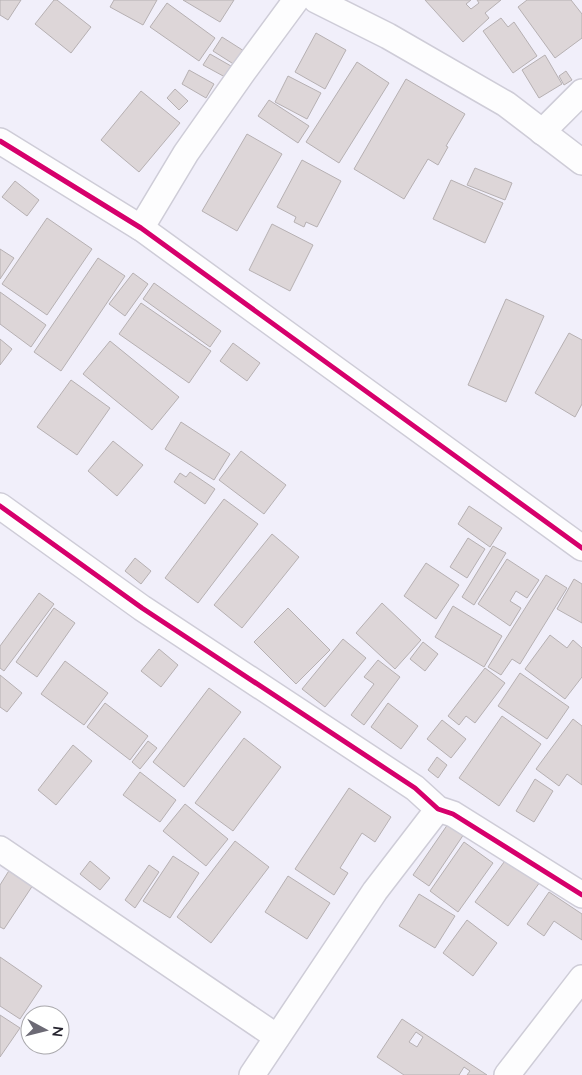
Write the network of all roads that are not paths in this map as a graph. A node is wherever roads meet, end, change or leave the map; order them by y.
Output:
1 (296, 0) edge
2 (316, 0) edge
3 (582, 92) edge
4 (542, 132) junction
5 (0, 141) edge
6 (582, 162) edge
7 (141, 228) junction
8 (0, 506) edge
9 (582, 548) edge
10 (438, 809) junction
11 (0, 849) edge
12 (582, 895) edge
13 (582, 978) edge
14 (276, 1037) junction
15 (252, 1075) edge
16 (508, 1075) edge

1 - 7 street
2 - 4 street
3 - 4 street
4 - 6 street
5 - 7 street
7 - 9 street
8 - 10 street
10 - 12 street
10 - 14 street
11 - 14 street
13 - 16 street
14 - 15 street

